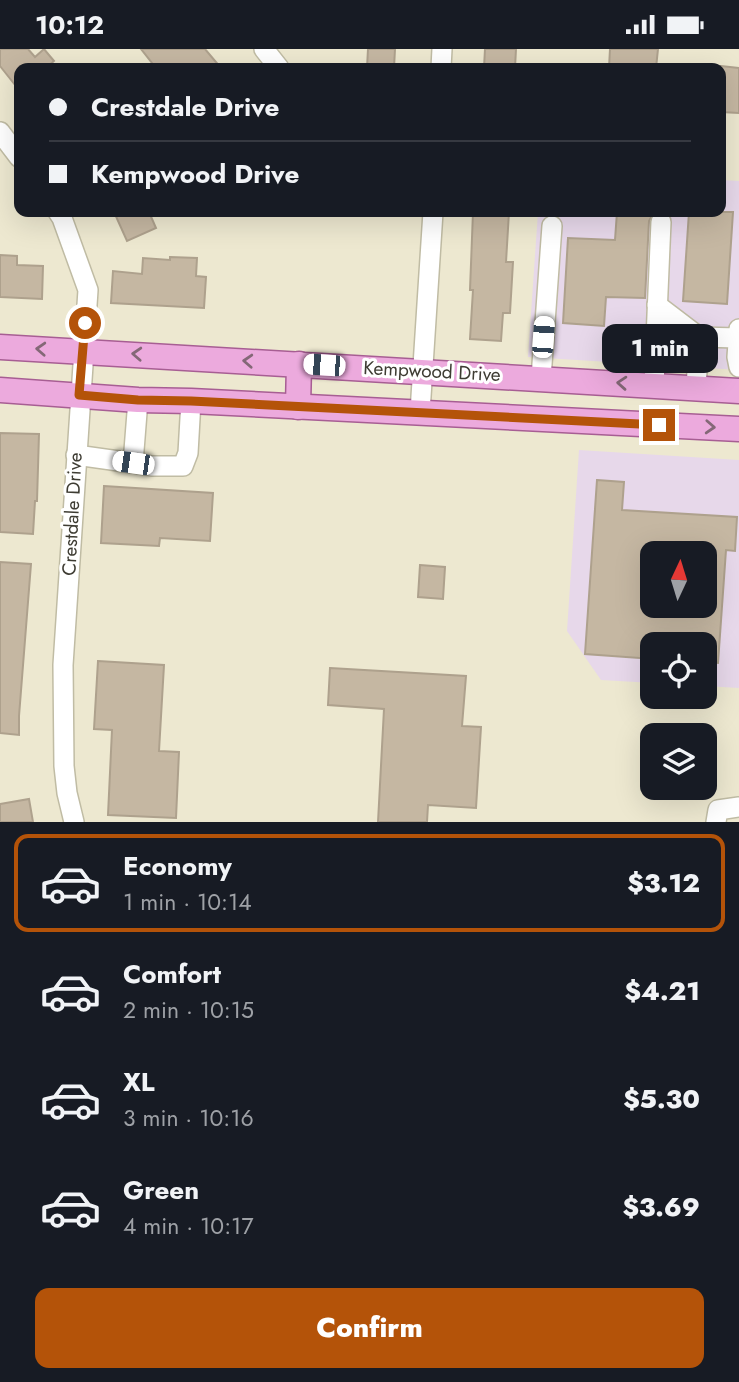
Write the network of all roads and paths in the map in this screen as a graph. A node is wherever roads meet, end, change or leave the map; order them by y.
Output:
1 (264, 49) edge
2 (275, 63) edge
3 (0, 132) edge
4 (14, 150) edge
5 (60, 217) edge
6 (433, 217) edge
7 (661, 222) dead end
8 (552, 226) dead end
9 (657, 305) junction
10 (739, 329) edge
11 (699, 337) junction
12 (738, 338) edge
13 (0, 347) edge
14 (83, 351) junction
15 (299, 364) junction
16 (739, 367) edge
17 (423, 371) junction
18 (541, 378) junction
19 (654, 385) junction
20 (696, 388) junction
21 (0, 390) edge
22 (739, 391) edge
23 (79, 395) junction
24 (138, 400) junction
25 (191, 401) junction
26 (298, 407) junction
27 (420, 412) junction
28 (739, 429) edge
29 (76, 455) junction
30 (133, 463) junction
31 (739, 807) edge
32 (74, 822) edge
33 (716, 822) edge

1 - 2 street
3 - 4 street
5 - 14 street, Crestdale Drive
6 - 17 street
7 - 9 street
8 - 18 street
9 - 11 street
9 - 19 street
10 - 12 street
11 - 12 street
11 - 20 street
12 - 16 street
14 -> 13 main road, Kempwood Drive
15 -> 14 main road, Kempwood Drive
14 - 23 street, Crestdale Drive
15 - 17 main road, Kempwood Drive
15 - 26 main road
17 - 18 main road, Kempwood Drive
17 - 27 street
19 -> 18 main road, Kempwood Drive
19 - 20 main road, Kempwood Drive
20 - 22 main road, Kempwood Drive
21 - 23 main road
23 - 24 main road
23 - 29 street, Crestdale Drive
24 - 25 main road
24 - 30 street
25 - 26 main road
25 - 30 street
26 - 27 main road
27 -> 28 main road
29 - 30 street
29 - 32 street, Crestdale Drive
31 - 33 street

